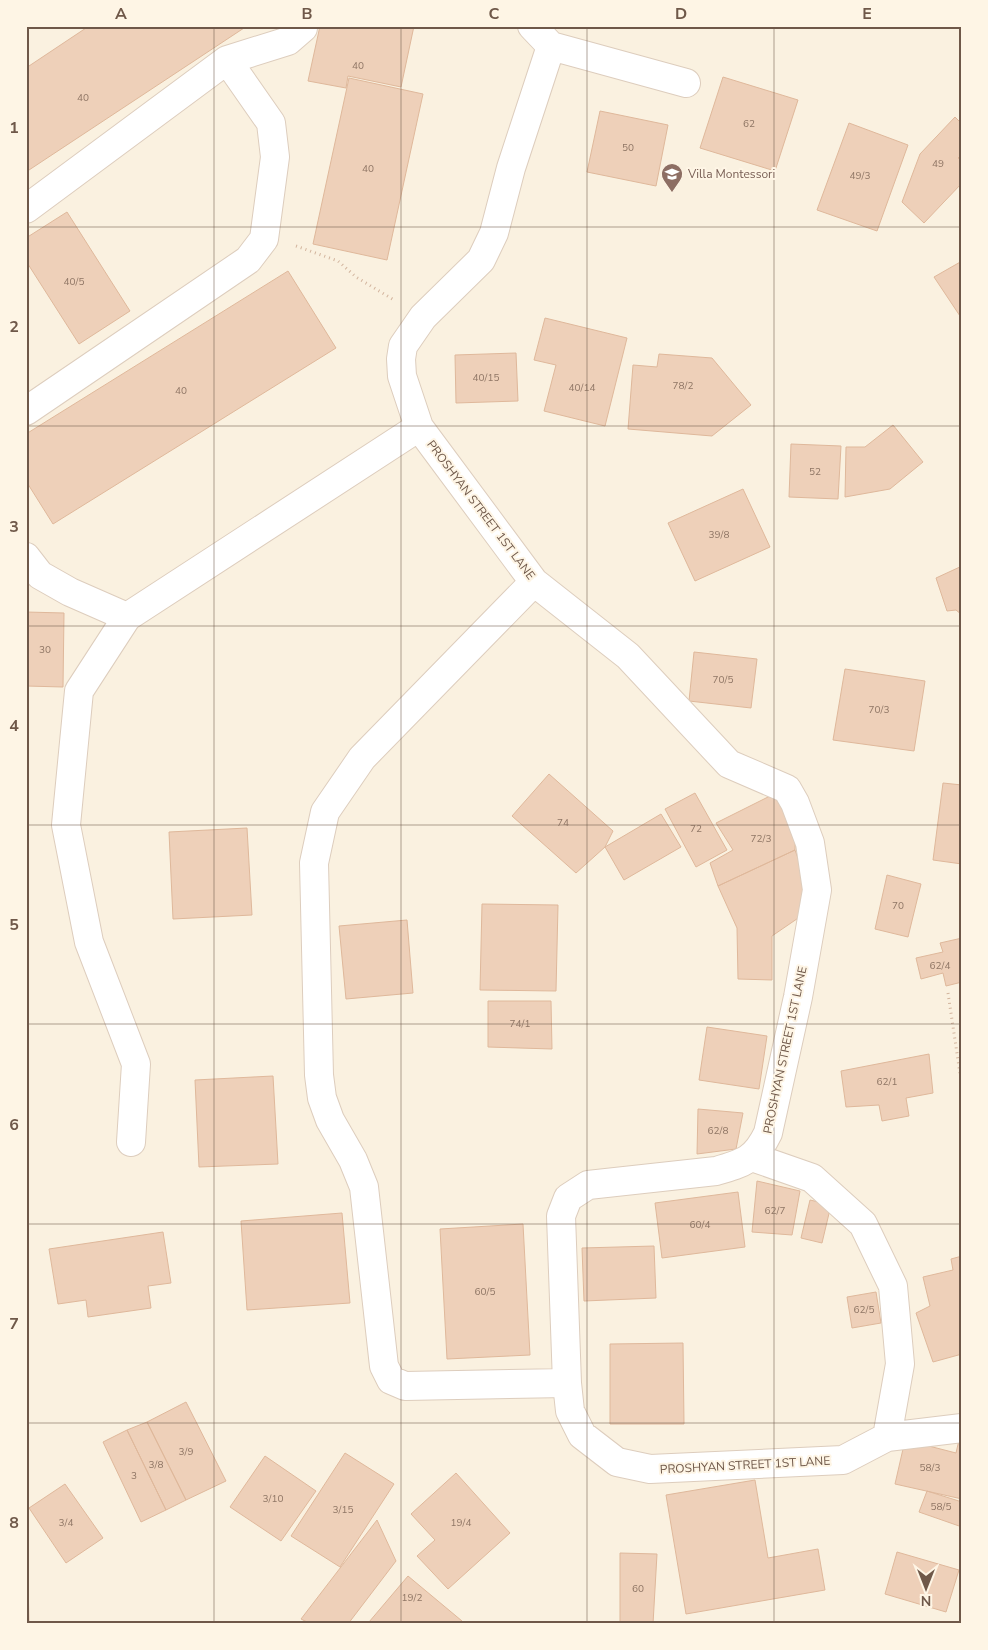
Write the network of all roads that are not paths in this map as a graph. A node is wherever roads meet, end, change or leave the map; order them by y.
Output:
1 (532, 26) edge
2 (303, 28) dead end
3 (551, 46) junction
4 (227, 60) junction
5 (686, 83) dead end
6 (26, 209) edge
7 (26, 411) edge
8 (419, 427) junction
9 (26, 557) edge
10 (534, 582) junction
11 (127, 617) junction
12 (131, 1142) dead end
13 (752, 1157) junction
14 (567, 1383) junction
15 (962, 1428) edge
16 (887, 1436) junction

1 - 3 street
2 - 4 street
3 - 5 street
3 - 8 street, PROSHYAN STREET 1ST LANE
4 - 6 street
4 - 7 street
8 - 10 street, PROSHYAN STREET 1ST LANE
8 - 11 street
9 - 11 street
10 - 13 street, PROSHYAN STREET 1ST LANE
10 - 14 street
11 - 12 street
13 - 14 street, PROSHYAN STREET 1ST LANE
13 - 16 street
14 - 16 street, PROSHYAN STREET 1ST LANE
15 - 16 street, PROSHYAN STREET 1ST LANE

